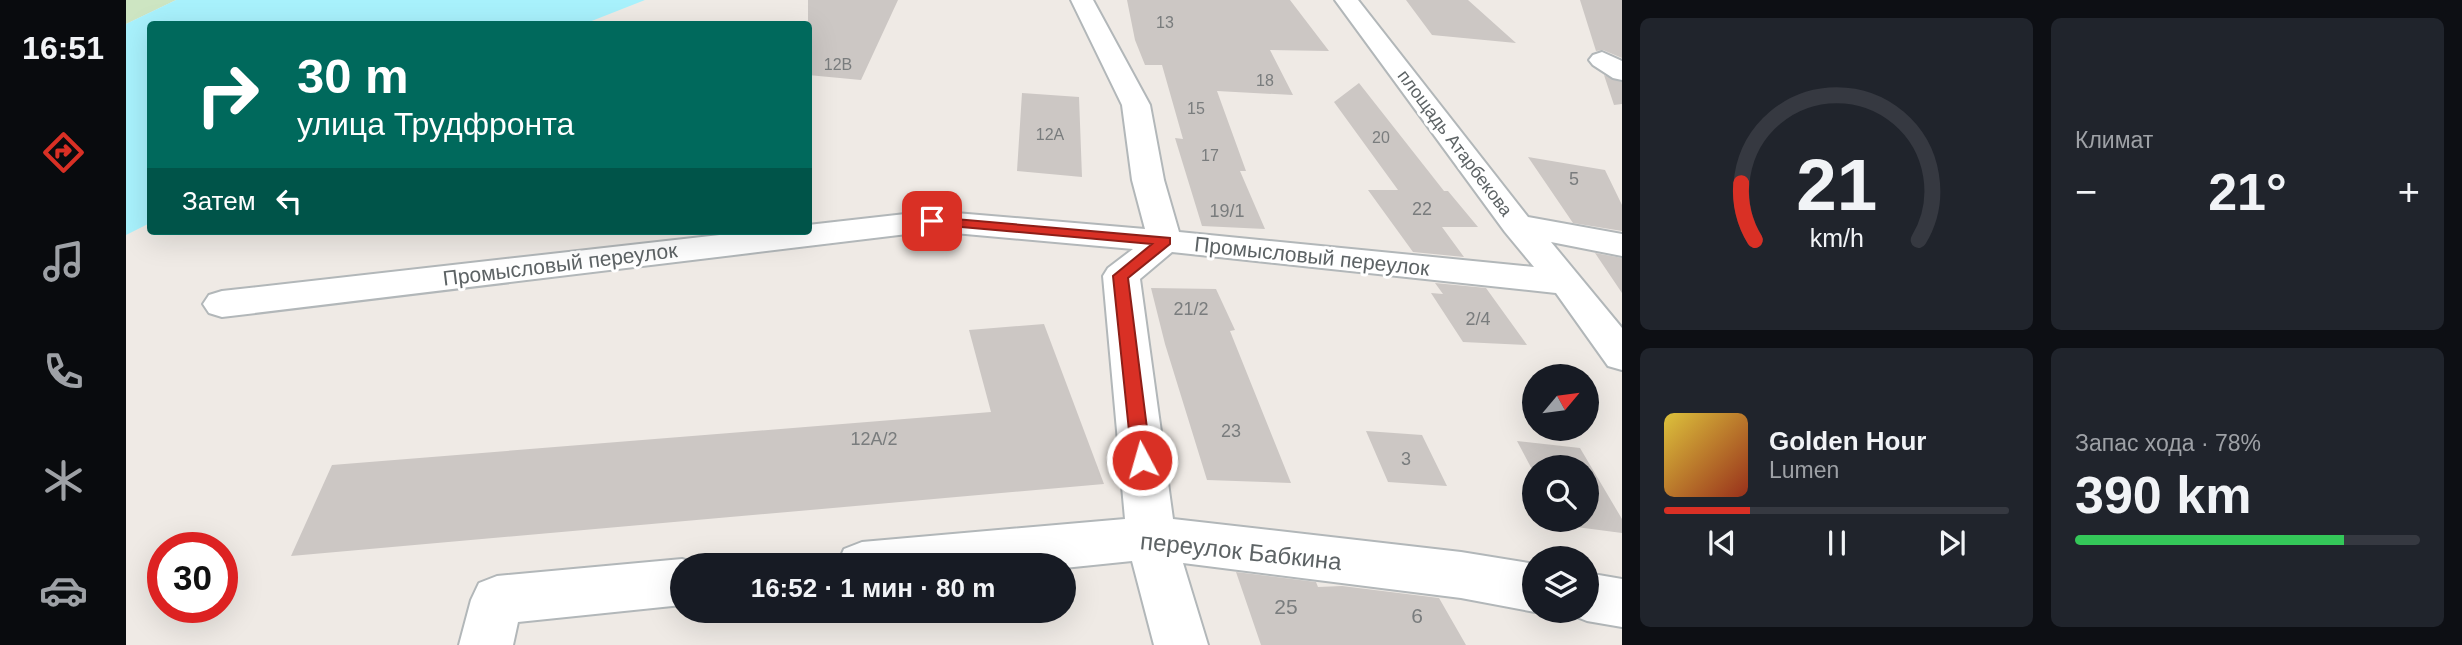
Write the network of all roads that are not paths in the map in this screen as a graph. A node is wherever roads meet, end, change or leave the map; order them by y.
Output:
1 (1082, 0) edge
2 (1346, 0) edge
3 (1517, 225) junction
4 (1165, 241) junction
5 (1622, 246) edge
6 (1567, 282) junction
7 (222, 304) dead end
8 (1622, 356) edge
9 (1151, 538) junction
10 (990, 553) edge
11 (670, 585) edge
12 (1522, 586) edge
13 (1599, 599) edge
14 (1622, 603) edge
15 (492, 622) edge
16 (1181, 645) edge

1 - 4 street
2 - 3 street, площадь Атарбекова
3 - 5 street
3 - 6 street, площадь Атарбекова
4 - 6 street, Промысловый переулок
4 - 7 street, Промысловый переулок
4 - 9 street
6 - 8 street, площадь Атарбекова
9 - 10 street, переулок Бабкина
9 - 12 street, переулок Бабкина
9 - 16 street
11 - 15 street
13 - 14 street

